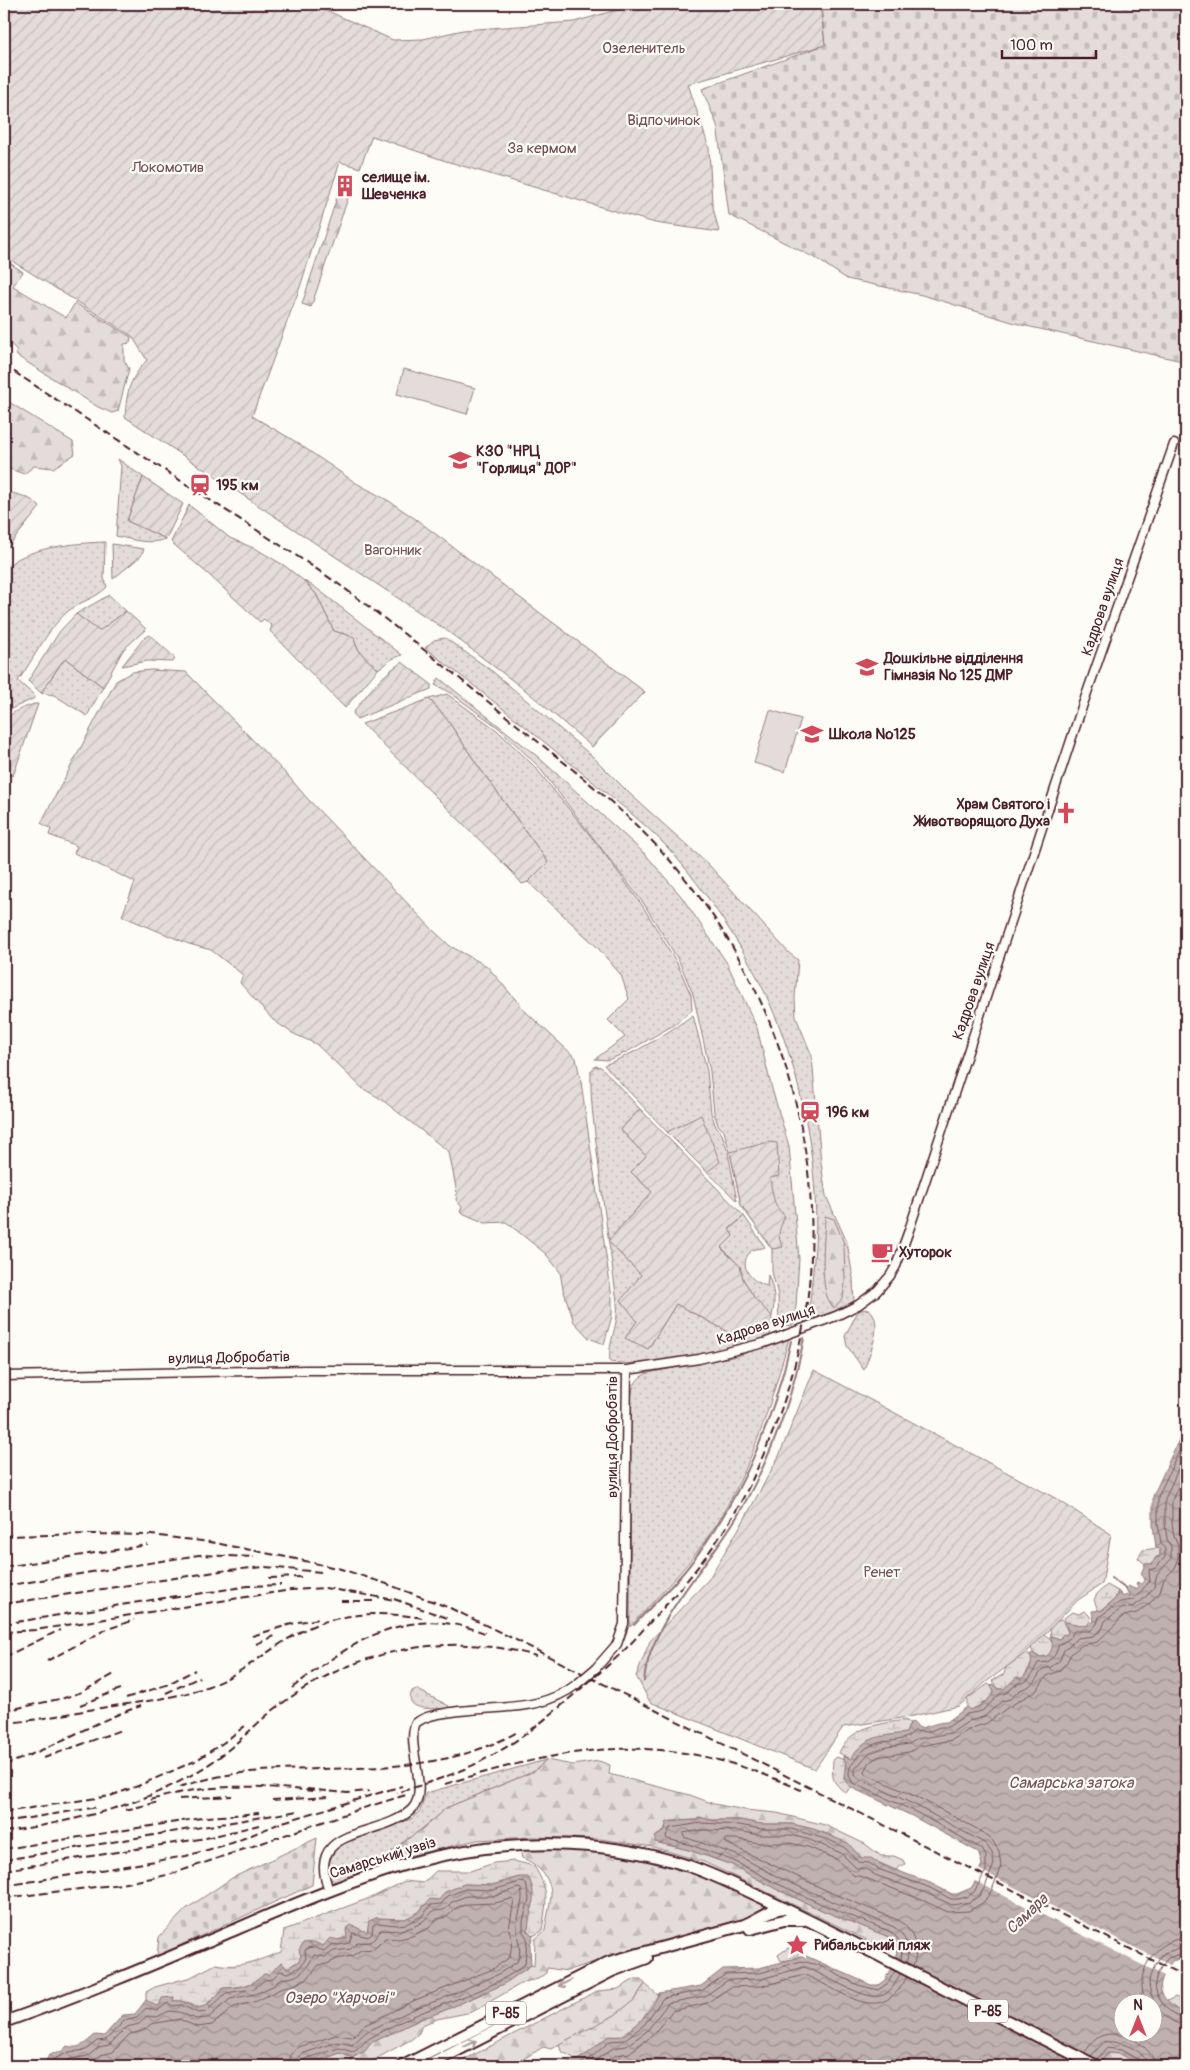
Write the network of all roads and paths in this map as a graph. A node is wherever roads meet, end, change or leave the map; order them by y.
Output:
1 (1174, 444) dead end
2 (627, 1370) junction
3 (4, 1376) edge
4 (330, 1890) junction
5 (762, 1898) junction
6 (785, 1912) junction
7 (767, 1913) junction
8 (4, 2022) edge
9 (403, 2066) edge
10 (427, 2066) edge
11 (1097, 2066) edge

1 - 2 street, Кадрова вулиця
2 - 3 street, вулиця Добробатів
2 - 4 street, вулиця Добробатів, bridge
4 - 5 main road, Самарський узвіз
4 - 8 main road, Самарський узвіз
5 - 6 main road, Самарський узвіз
5 - 7 main road
6 - 7 main road, Р-85
10 -> 6 main road, Р-85
6 - 11 main road, Р-85
7 -> 9 main road, Р-85

